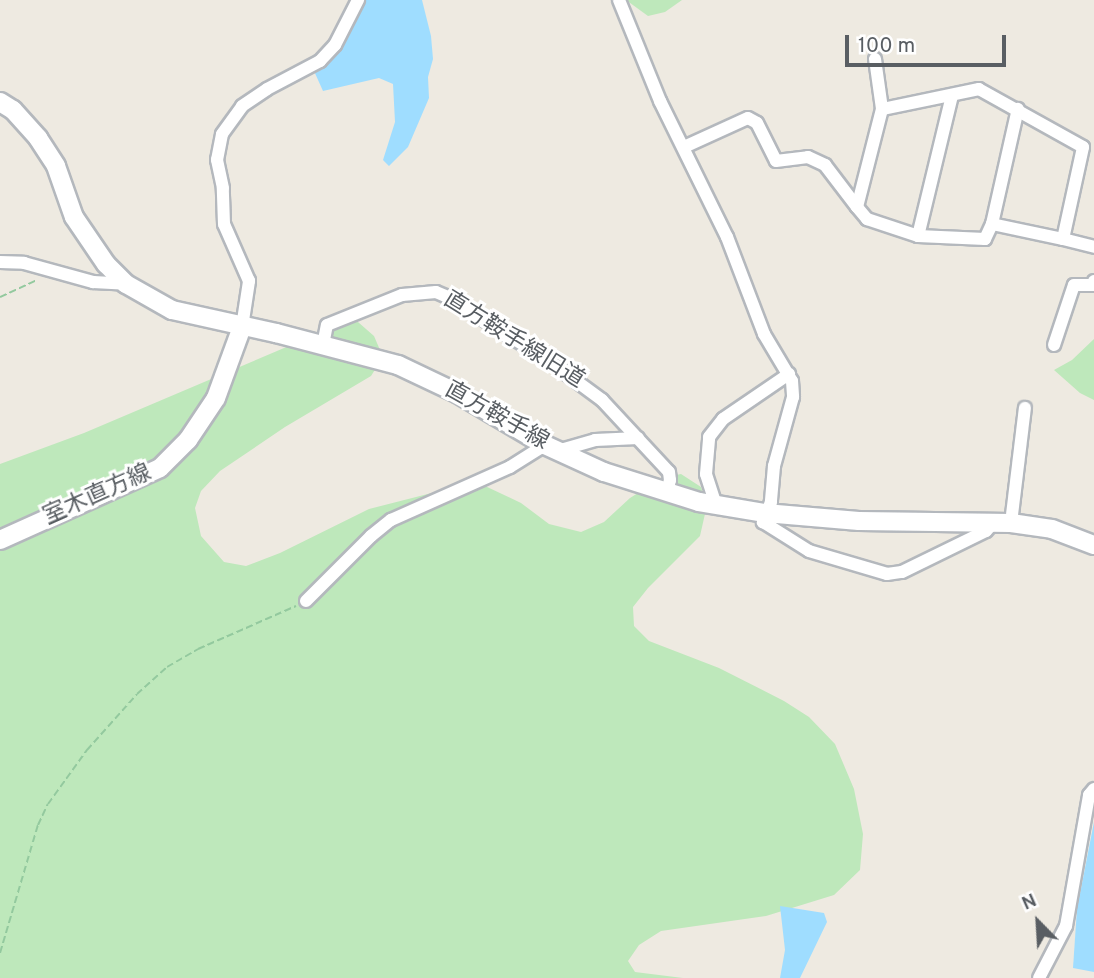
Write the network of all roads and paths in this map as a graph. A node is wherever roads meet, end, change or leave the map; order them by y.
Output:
1 (358, 0) edge
2 (619, 0) edge
3 (875, 59) dead end
4 (952, 95) junction
5 (0, 102) edge
6 (882, 109) junction
7 (1018, 109) junction
8 (684, 147) junction
9 (1088, 157) edge
10 (857, 207) junction
11 (992, 224) junction
12 (918, 236) junction
13 (1063, 239) junction
14 (1094, 247) edge
15 (0, 262) edge
16 (55, 273) junction
17 (1094, 281) edge
18 (126, 284) junction
19 (0, 297) edge
20 (242, 327) junction
21 (323, 345) junction
22 (1054, 345) dead end
23 (789, 374) junction
24 (1025, 408) dead end
25 (638, 438) junction
26 (551, 448) junction
27 (667, 492) junction
28 (715, 502) junction
29 (765, 513) junction
30 (1002, 523) junction
31 (0, 540) edge
32 (1094, 545) edge
33 (306, 601) joint
34 (1094, 789) edge
35 (0, 953) edge
36 (1039, 978) edge

1 - 20 street
2 - 8 street
3 - 6 street
4 - 6 street
4 - 7 street
4 - 12 street
5 - 18 main road, 直方鞍手線
6 - 10 street
7 - 9 street
7 - 11 street
8 - 10 street
8 - 23 street
9 - 13 street
10 - 12 street
11 - 12 street
11 - 13 street
13 - 14 street
15 - 16 street
16 - 18 street
16 - 19 path
17 - 22 street
18 - 20 main road, 直方鞍手線
20 - 21 main road, 直方鞍手線
20 - 31 main road, 室木直方線
21 - 25 street, 直方鞍手線旧道
21 - 26 main road, 直方鞍手線
23 - 28 street
23 - 29 street
24 - 30 street
25 - 26 street
25 - 27 street, 直方鞍手線旧道
26 - 27 main road, 直方鞍手線
26 - 33 street
27 - 28 main road, 直方鞍手線
28 - 29 main road, 直方鞍手線
29 - 30 main road, 直方鞍手線
29 - 30 street
30 - 32 main road, 直方鞍手線
33 - 35 path
34 - 36 street

